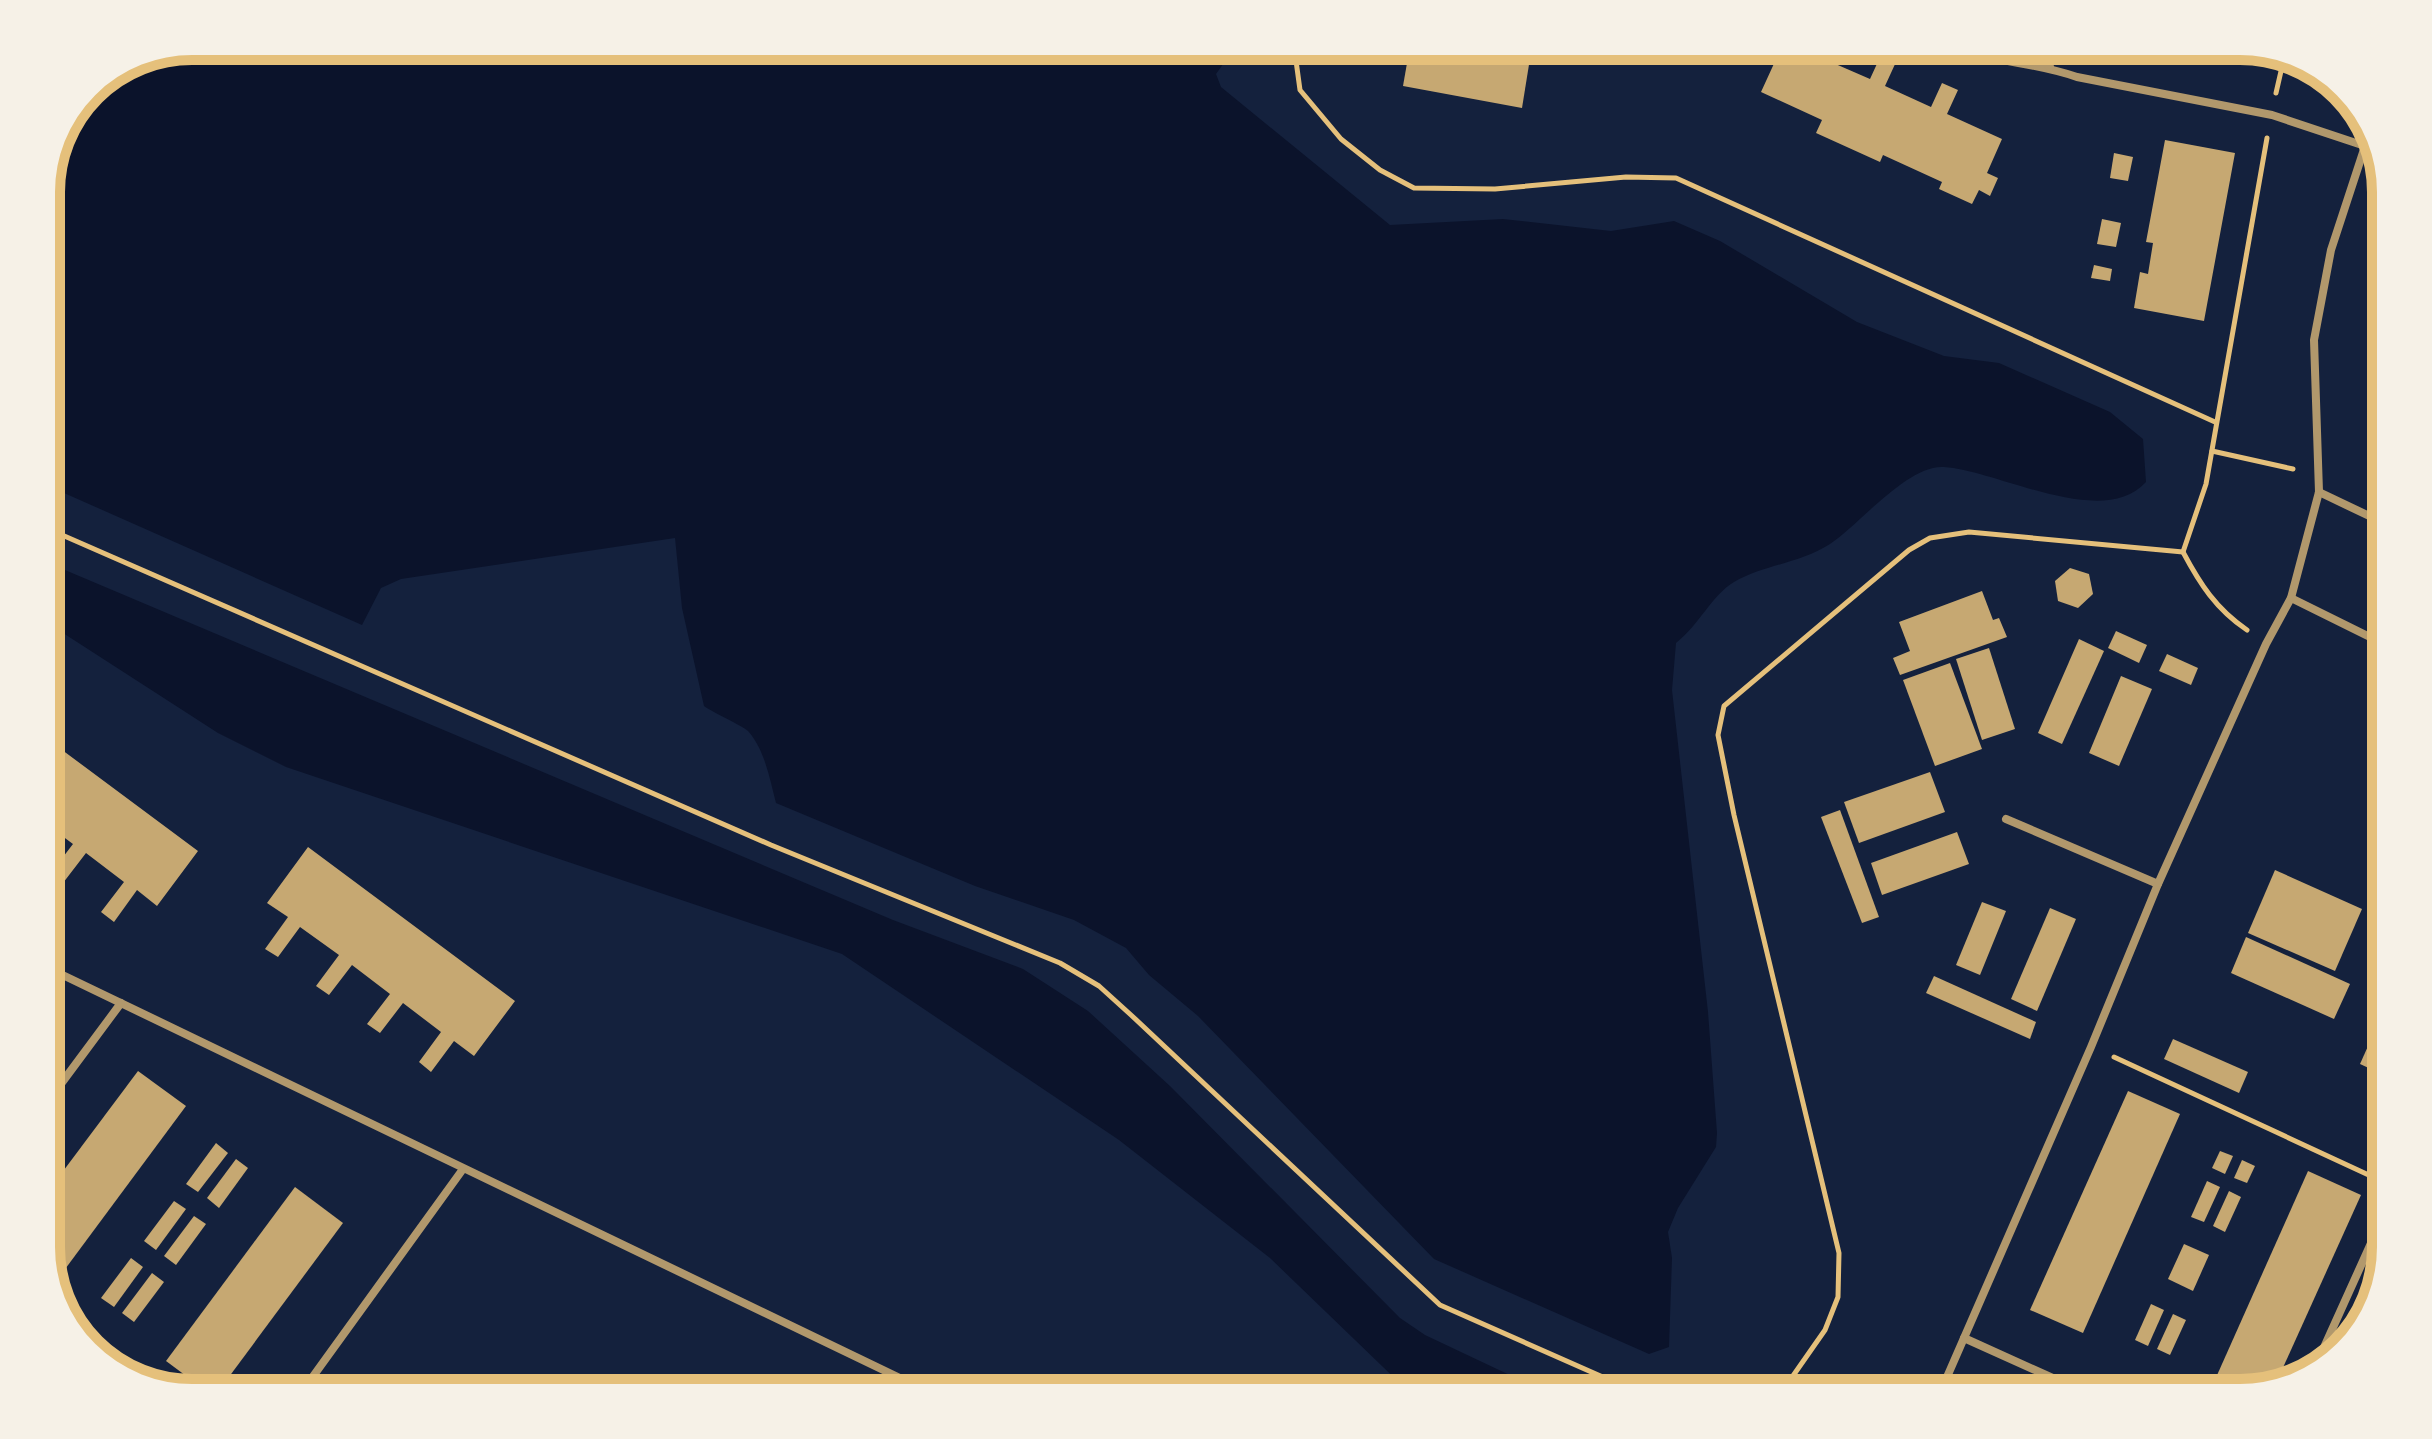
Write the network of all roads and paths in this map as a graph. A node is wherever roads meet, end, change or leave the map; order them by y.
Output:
1 (1296, 60) edge
2 (1996, 60) edge
3 (2042, 60) edge
4 (2282, 67) edge
5 (2051, 68) junction
6 (2272, 115) junction
7 (2363, 145) edge
8 (2364, 148) edge
9 (2215, 422) junction
10 (2212, 451) junction
11 (2317, 474) junction
12 (2319, 492) junction
13 (2372, 517) edge
14 (60, 534) edge
15 (2183, 552) junction
16 (2291, 598) junction
17 (2372, 638) edge
18 (2266, 644) junction
19 (2006, 819) dead end
20 (2158, 884) junction
21 (60, 974) edge
22 (121, 1003) junction
23 (2091, 1047) junction
24 (60, 1085) edge
25 (463, 1169) junction
26 (2372, 1177) edge
27 (2372, 1241) edge
28 (2330, 1335) junction
29 (2336, 1337) edge
30 (1964, 1338) junction
31 (2324, 1349) edge
32 (311, 1379) edge
33 (902, 1379) edge
34 (1607, 1379) edge
35 (1791, 1379) edge
36 (1946, 1379) edge
37 (2055, 1379) edge

1 - 9 path
2 - 5 street
3 - 5 street
4 - 6 path
5 - 6 street
6 - 7 street
6 - 9 path
8 - 11 street
9 - 10 path
10 - 11 path
10 - 15 path
11 - 12 street
12 - 13 street
12 - 16 street
14 - 34 path
15 - 18 path
15 - 35 path
16 - 17 street
16 - 18 street
18 - 20 street
19 - 20 street
20 - 23 street
21 - 22 street
22 - 24 street
22 - 25 street
23 - 26 path
23 - 30 street
25 - 32 street
25 - 33 street
27 - 28 street
28 - 29 street
28 - 31 street
30 - 36 street
30 - 37 street

